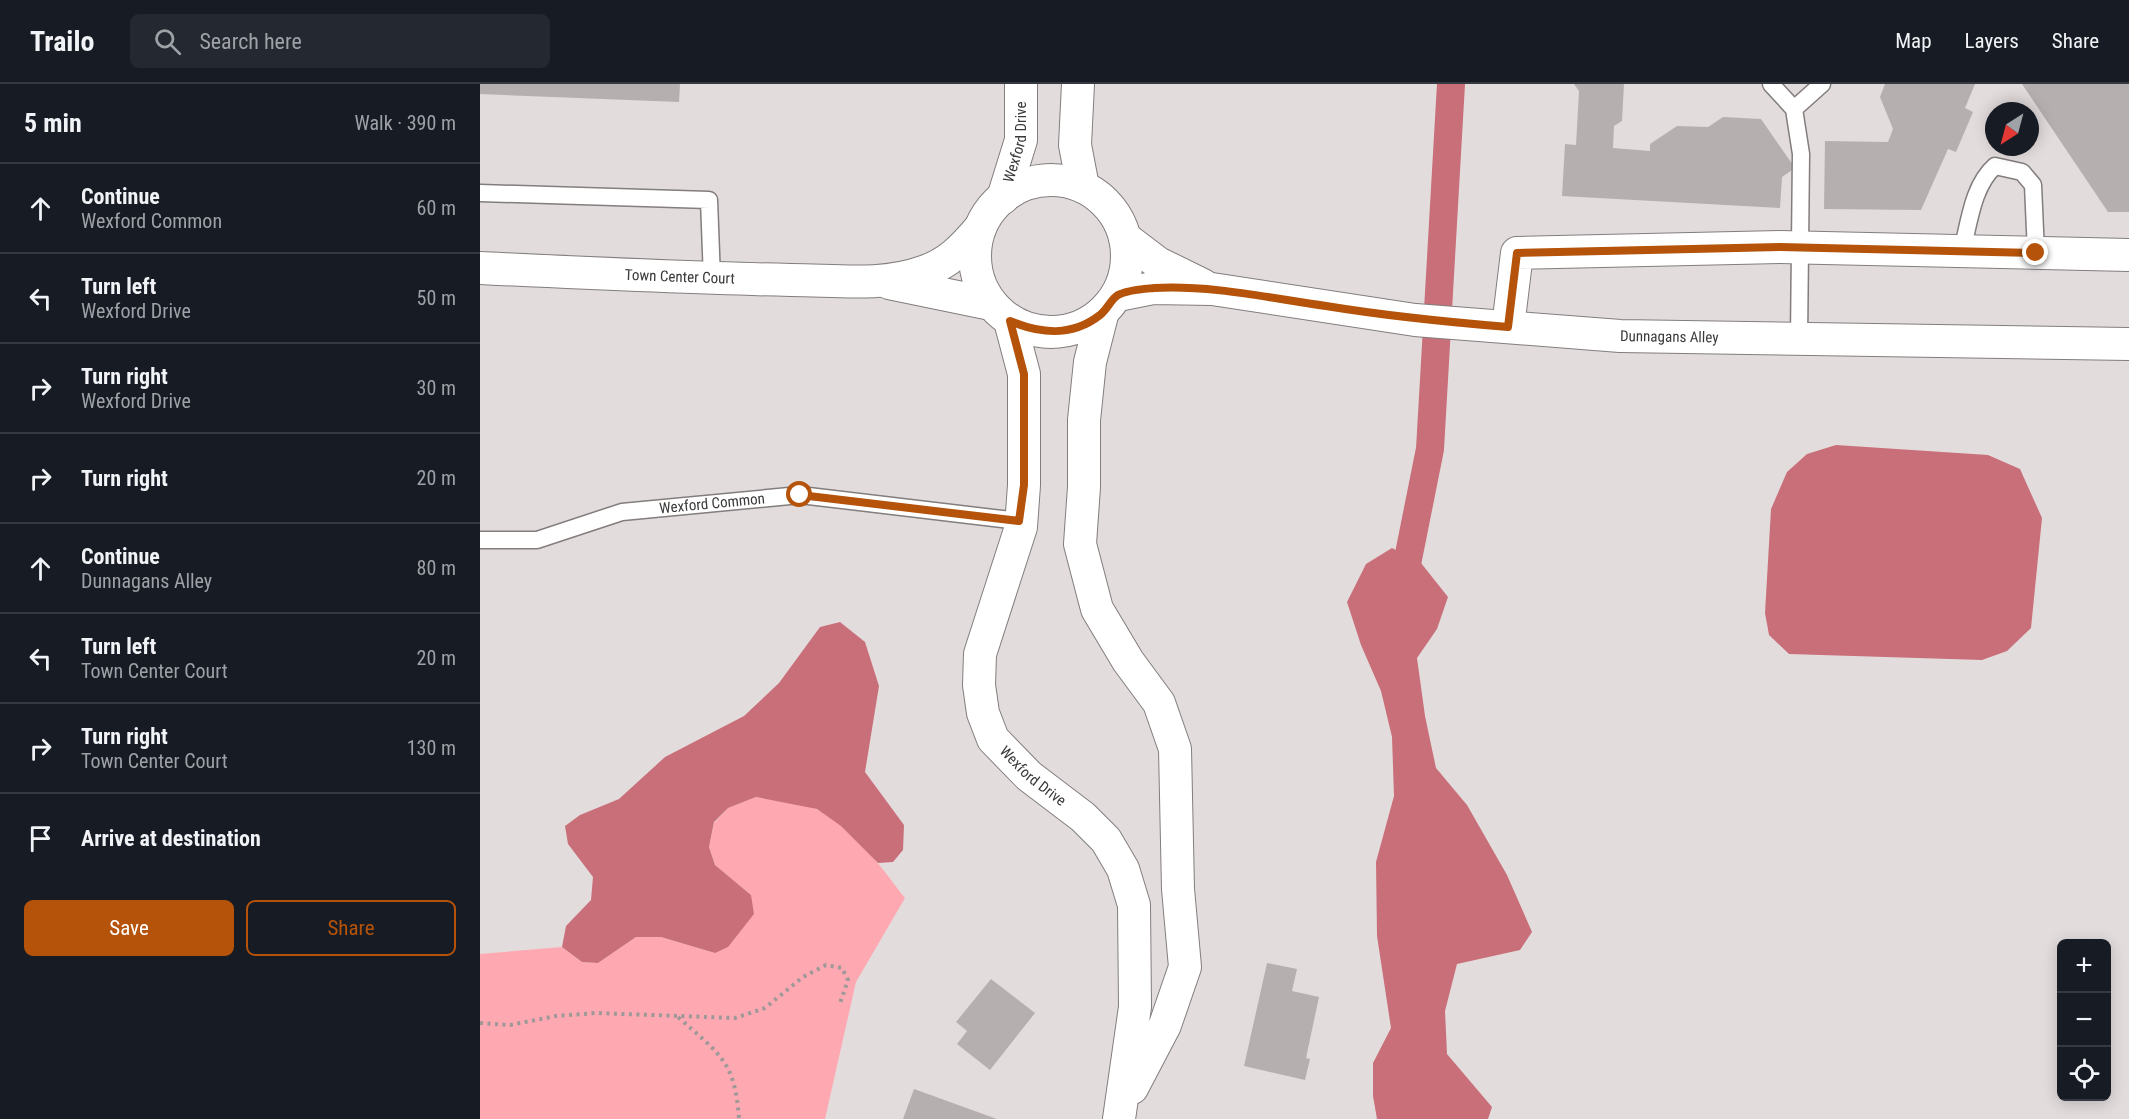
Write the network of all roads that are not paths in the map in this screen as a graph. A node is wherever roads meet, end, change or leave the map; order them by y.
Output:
1 (1021, 84) edge
2 (1078, 84) edge
3 (1771, 84) edge
4 (1822, 84) edge
5 (1794, 109) junction
6 (1083, 187) junction
7 (480, 193) edge
8 (1003, 198) junction
9 (980, 228) junction
10 (1125, 238) junction
11 (1801, 247) junction
12 (1962, 251) junction
13 (2036, 253) junction
14 (2129, 255) edge
15 (480, 268) edge
16 (712, 279) junction
17 (880, 281) junction
18 (1212, 289) junction
19 (1110, 305) junction
20 (1001, 313) junction
21 (1508, 327) junction
22 (1799, 339) junction
23 (2129, 344) edge
24 (1019, 521) junction
25 (480, 540) edge
26 (1120, 1115) edge

1 - 8 street, Wexford Drive
2 - 6 street
3 - 5 lane
4 - 5 lane
5 - 11 lane
6 - 8 street, Wexford Drive
6 - 10 street, Wexford Drive
7 - 16 lane
8 - 9 street, Wexford Drive
9 - 17 street
9 - 20 street, Wexford Drive
10 - 18 street
10 - 19 street, Wexford Drive
11 - 12 street
11 - 21 street
11 - 22 lane
12 - 13 street
12 - 13 lane
13 - 14 street
15 - 16 street, Town Center Court
16 - 17 street, Town Center Court
17 - 20 street
18 - 19 street
18 - 21 street, Dunnagans Alley
19 - 20 street
19 - 26 street, Wexford Drive
20 - 24 street, Wexford Drive
21 - 22 street, Dunnagans Alley
22 - 23 street, Dunnagans Alley
24 - 25 lane, Wexford Common
24 - 26 street, Wexford Drive

